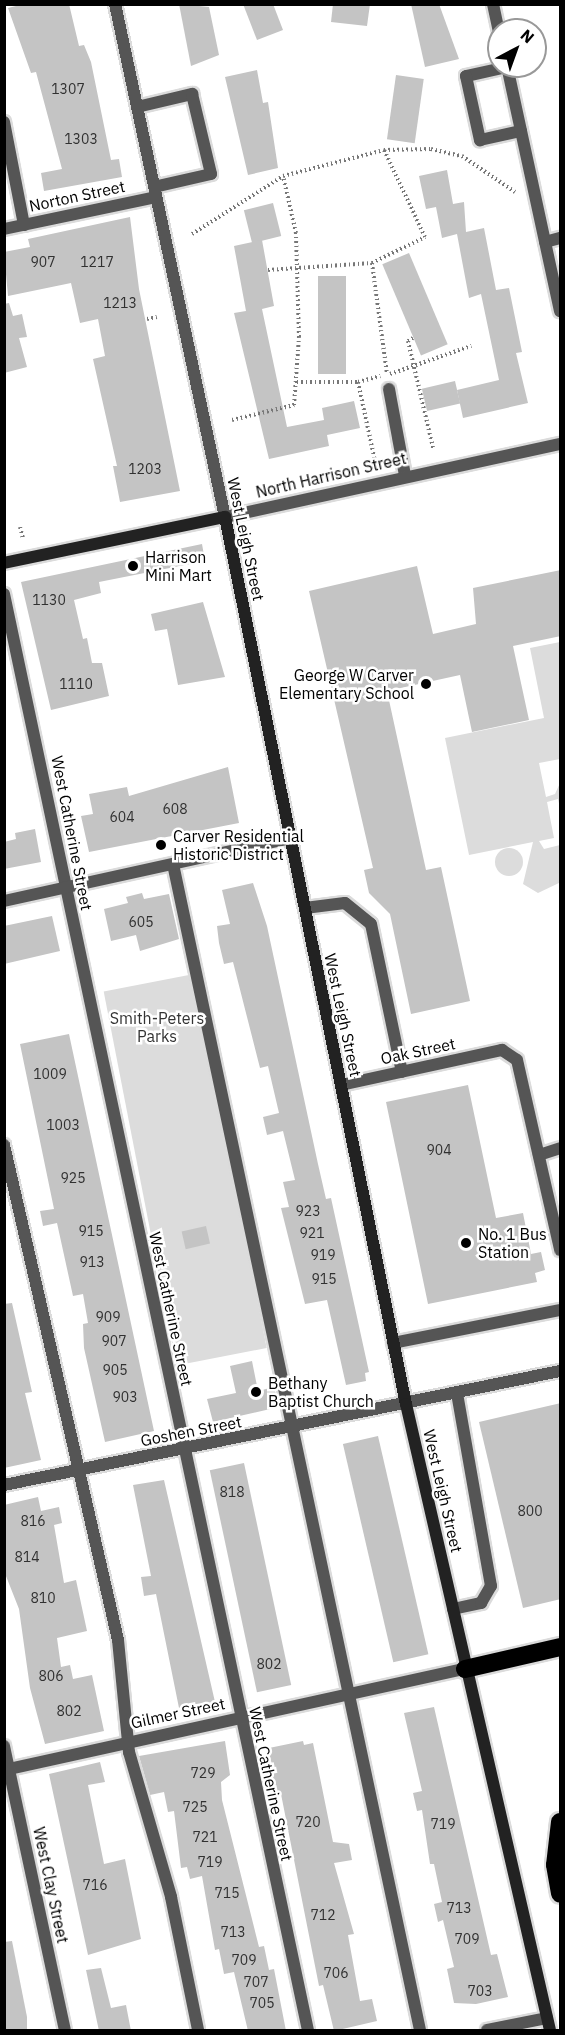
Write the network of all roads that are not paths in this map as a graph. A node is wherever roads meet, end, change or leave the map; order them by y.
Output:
1 (115, 4) edge
2 (487, 71) edge
3 (510, 78) edge
4 (137, 107) junction
5 (4, 122) edge
6 (521, 131) junction
7 (155, 192) junction
8 (24, 225) junction
9 (4, 229) edge
10 (561, 238) edge
11 (545, 242) junction
12 (561, 311) edge
13 (390, 389) dead end
14 (561, 444) edge
15 (405, 475) junction
16 (225, 517) junction
17 (4, 563) edge
18 (4, 594) edge
19 (291, 838) junction
20 (173, 864) junction
21 (65, 888) junction
22 (4, 901) edge
23 (305, 909) junction
24 (402, 1072) junction
25 (341, 1085) junction
26 (4, 1145) edge
27 (561, 1148) edge
28 (539, 1155) junction
29 (561, 1250) edge
30 (561, 1310) edge
31 (393, 1343) junction
32 (561, 1371) edge
33 (457, 1393) junction
34 (406, 1404) junction
35 (292, 1428) junction
36 (183, 1449) junction
37 (76, 1470) junction
38 (4, 1485) edge
39 (453, 1609) junction
40 (561, 1647) edge
41 (465, 1669) junction
42 (350, 1694) junction
43 (239, 1717) junction
44 (130, 1740) junction
45 (4, 1746) edge
46 (7, 1770) edge
47 (561, 1822) edge
48 (561, 1894) edge
49 (547, 2018) junction
50 (65, 2031) edge
51 (198, 2031) edge
52 (308, 2031) edge
53 (420, 2031) edge
54 (488, 2031) edge
55 (550, 2031) edge

1 - 4 street, West Leigh Street
2 - 6 street
3 - 6 street
4 - 7 street, West Leigh Street
4 - 7 street, Norton Street
5 - 8 street
6 - 11 street
7 - 8 street, Norton Street
7 - 16 street, West Leigh Street
8 - 9 street, Norton Street
10 - 11 street
11 - 12 street
13 - 15 street
14 - 15 street, North Harrison Street
15 - 16 street, North Harrison Street
16 - 17 main road, North Harrison Street
16 - 19 main road, West Leigh Street
18 - 21 street, West Catherine Street
19 - 20 street
19 - 23 main road, West Leigh Street
20 - 21 street
20 - 35 street
21 - 22 street
21 - 36 street, West Catherine Street
23 - 24 street
23 - 25 main road, West Leigh Street
24 - 25 street, Oak Street
24 - 28 street, Oak Street
25 - 31 main road, West Leigh Street
26 - 37 street
27 - 28 street
28 - 29 street
30 - 31 street
31 - 34 main road, West Leigh Street
32 - 33 street, Goshen Street
33 - 34 street, Goshen Street
33 - 39 street
34 - 35 street, Goshen Street
34 - 39 main road, West Leigh Street
35 - 36 street, Goshen Street
35 - 42 street
36 - 37 street, Goshen Street
36 - 43 street, West Catherine Street
37 - 38 street, Goshen Street
37 - 44 street
39 - 41 main road, West Leigh Street
40 - 41 highway
41 - 42 street, Gilmer Street
41 - 49 main road, West Leigh Street
42 - 43 street, Gilmer Street
42 - 53 street
43 - 44 street, Gilmer Street
43 - 52 street, West Catherine Street
44 - 46 street, Gilmer Street
44 - 51 street
45 - 46 street, West Clay Street
46 - 50 street, West Clay Street
47 - 48 highway
49 - 54 street
49 - 55 main road, West Leigh Street

